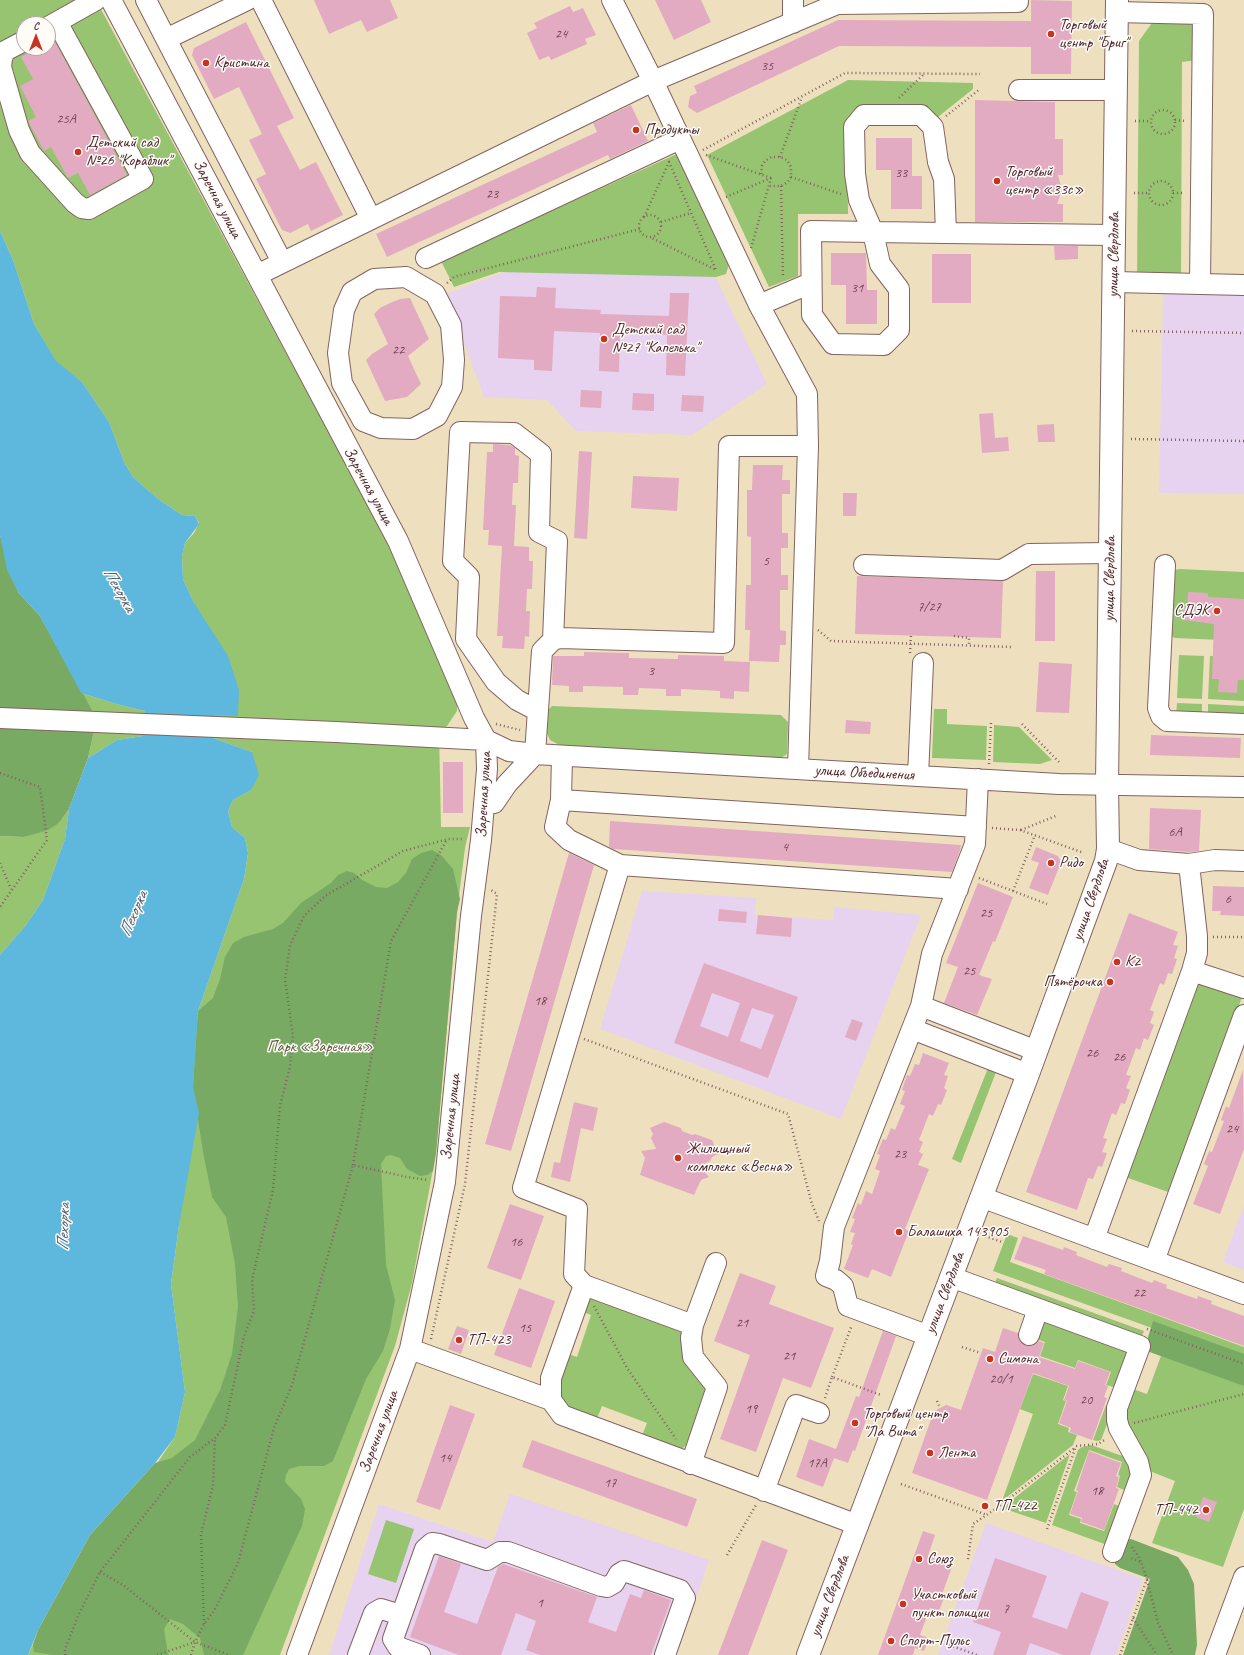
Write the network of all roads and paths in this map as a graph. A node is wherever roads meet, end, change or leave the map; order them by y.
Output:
1 (96, 0) edge
2 (111, 0) edge
3 (146, 0) edge
4 (247, 0) edge
5 (261, 0) edge
6 (612, 0) edge
7 (793, 0) edge
8 (890, 1) edge
9 (869, 2) edge
10 (1013, 2) edge
11 (1117, 6) edge
12 (56, 22) edge
13 (793, 23) junction
14 (56, 31) edge
15 (166, 39) junction
16 (16, 45) edge
17 (924, 73) junction
18 (980, 74) dead end
19 (653, 81) junction
20 (980, 89) dead end
21 (1019, 90) dead end
22 (1116, 90) junction
23 (802, 96) junction
24 (882, 115) junction
25 (1135, 121) dead end
26 (1152, 121) junction
27 (933, 126) junction
28 (680, 139) junction
29 (780, 157) junction
30 (761, 174) junction
31 (791, 177) junction
32 (771, 178) junction
33 (770, 186) junction
34 (781, 186) junction
35 (1134, 193) dead end
36 (1149, 193) junction
37 (722, 199) dead end
38 (859, 200) junction
39 (691, 213) junction
40 (644, 217) junction
41 (371, 219) junction
42 (661, 222) junction
43 (640, 229) junction
44 (873, 232) junction
45 (946, 233) junction
46 (1114, 235) junction
47 (650, 237) junction
48 (751, 249) dead end
49 (426, 258) dead end
50 (282, 262) junction
51 (257, 275) junction
52 (784, 279) dead end
53 (1114, 282) junction
54 (811, 283) junction
55 (1200, 284) junction
56 (1244, 285) edge
57 (435, 294) junction
58 (759, 305) junction
59 (1132, 331) dead end
60 (1244, 333) edge
61 (363, 421) junction
62 (340, 433) junction
63 (1131, 439) dead end
64 (1244, 441) edge
65 (808, 446) junction
66 (1110, 553) junction
67 (864, 565) dead end
68 (1165, 565) dead end
69 (803, 617) junction
70 (911, 635) dead end
71 (954, 636) dead end
72 (553, 640) junction
73 (911, 643) junction
74 (969, 645) junction
75 (1012, 647) dead end
76 (923, 663) dead end
77 (538, 711) junction
78 (0, 718) edge
79 (991, 723) dead end
80 (1022, 724) dead end
81 (1244, 724) edge
82 (490, 732) junction
83 (537, 735) junction
84 (535, 754) junction
85 (562, 756) junction
86 (1059, 762) dead end
87 (798, 769) junction
88 (984, 772) junction
89 (0, 773) edge
90 (918, 776) junction
91 (1107, 784) junction
92 (1244, 787) edge
93 (561, 800) junction
94 (494, 803) dead end
95 (1058, 815) dead end
96 (976, 827) junction
97 (1020, 830) junction
98 (1035, 835) junction
99 (448, 838) junction
100 (458, 839) dead end
101 (1108, 849) junction
102 (1084, 853) dead end
103 (1244, 861) edge
104 (0, 863) edge
105 (1190, 864) junction
106 (620, 865) junction
107 (961, 880) junction
108 (12, 890) junction
109 (1013, 891) junction
110 (1047, 904) dead end
111 (0, 907) edge
112 (1197, 936) junction
113 (1244, 937) edge
114 (1192, 970) junction
115 (1244, 988) edge
116 (921, 1006) junction
117 (1244, 1015) edge
118 (912, 1029) junction
119 (570, 1034) junction
120 (1037, 1051) junction
121 (1028, 1074) junction
122 (353, 1165) junction
123 (444, 1182) junction
124 (981, 1198) junction
125 (987, 1229) dead end
126 (832, 1235) junction
127 (984, 1236) junction
128 (1094, 1239) junction
129 (1002, 1242) dead end
130 (982, 1243) dead end
131 (1154, 1261) junction
132 (716, 1263) dead end
133 (951, 1278) junction
134 (584, 1285) junction
135 (1244, 1294) edge
136 (858, 1310) junction
137 (1038, 1310) junction
138 (693, 1325) junction
139 (1029, 1335) dead end
140 (929, 1336) junction
141 (962, 1347) dead end
142 (410, 1349) junction
143 (981, 1353) dead end
144 (832, 1377) junction
145 (1244, 1394) edge
146 (881, 1395) dead end
147 (551, 1400) junction
148 (937, 1401) dead end
149 (940, 1408) dead end
150 (819, 1413) joint
151 (1119, 1428) junction
152 (215, 1438) junction
153 (1076, 1446) junction
154 (690, 1464) junction
155 (901, 1484) dead end
156 (764, 1491) junction
157 (987, 1515) junction
158 (858, 1525) junction
159 (1047, 1529) dead end
160 (1113, 1552) joint
161 (727, 1555) dead end
162 (968, 1559) dead end
163 (100, 1572) junction
164 (1244, 1577) edge
165 (1147, 1579) junction
166 (401, 1614) junction
167 (1133, 1618) junction
168 (204, 1624) junction
169 (938, 1641) dead end
170 (195, 1642) junction
171 (65, 1655) edge
172 (157, 1655) edge
173 (191, 1655) edge
174 (229, 1655) edge
175 (298, 1655) edge
176 (358, 1655) edge
177 (420, 1655) edge
178 (665, 1655) edge
179 (808, 1655) edge
180 (977, 1655) edge
181 (1120, 1655) edge
182 (1157, 1655) edge
183 (1173, 1655) edge
184 (1215, 1655) edge

1 - 12 street
2 - 51 street, Заречная улица
3 - 15 street
4 - 15 street
5 - 41 street
6 - 19 street
7 - 13 street
8 - 9 street
8 - 10 street
9 - 13 street
11 - 22 main road, улица Свердлова
11 - 55 street
13 - 19 street
14 - 16 street
15 - 50 street
17 - 18 path
17 - 23 path
17 - 24 path
19 - 28 street
19 - 41 street
20 - 27 path
21 - 22 street
22 - 46 main road, улица Свердлова
23 - 29 path
23 - 30 path
24 - 27 street
24 - 38 street
25 - 26 path
26 - 26 path
27 - 45 street
28 - 49 street
28 - 58 street
29 - 30 path
29 - 31 path
30 - 32 path
31 - 34 path
31 - 38 path
32 - 33 path
32 - 37 path
33 - 34 path
33 - 48 path
34 - 52 path
35 - 36 path
36 - 36 path
38 - 44 street
39 - 40 path
39 - 42 path
39 - 47 path
40 - 42 path
40 - 43 path
41 - 50 street
42 - 47 path
43 - 47 path
43 - 57 path
44 - 45 street
44 - 54 street
44 - 54 street
45 - 46 street
46 - 53 main road, улица Свердлова
50 - 51 street
51 - 62 street, Заречная улица
53 - 55 street
53 - 66 main road, улица Свердлова
54 - 58 street
55 - 56 street
57 - 61 street
57 - 61 street
58 - 65 street
59 - 60 path
61 - 62 street
62 - 82 street, Заречная улица
63 - 64 path
65 - 69 street
65 - 72 street
66 - 67 street
66 - 91 main road, улица Свердлова
68 - 81 street
69 - 73 path
69 - 87 street
70 - 73 path
71 - 74 path
72 - 77 street
72 - 77 street
73 - 74 path
74 - 75 path
76 - 90 street
77 - 83 street
78 - 82 street
79 - 88 path
80 - 86 path
82 - 83 path
82 - 84 street, улица Объединения
82 - 123 street, Заречная улица
83 - 84 street
84 - 85 street, улица Объединения
84 - 94 street
85 - 87 street, улица Объединения
85 - 93 street
87 - 90 street, улица Объединения
88 - 90 street, улица Объединения
88 - 91 street, улица Объединения
88 - 96 street
89 - 108 path
91 - 92 street, улица Объединения
91 - 101 main road, улица Свердлова
93 - 96 street
93 - 106 street
95 - 97 path
96 - 97 path
96 - 107 street
97 - 98 path
98 - 102 path
98 - 109 path
99 - 100 path
99 - 122 path
99 - 152 path
101 - 105 street
101 - 120 main road, улица Свердлова
103 - 105 street
104 - 108 path
105 - 112 street
106 - 107 street
106 - 119 street
107 - 109 path
107 - 116 street
108 - 111 path
109 - 110 path
112 - 113 path
112 - 114 street
114 - 115 street
114 - 128 street
116 - 118 street
116 - 120 street
117 - 131 street
118 - 121 street
118 - 126 street
119 - 126 path
119 - 134 street
120 - 121 main road, улица Свердлова
121 - 124 main road, улица Свердлова
122 - 123 path
122 - 168 path
123 - 142 street, Заречная улица
124 - 128 street
124 - 133 main road, улица Свердлова
125 - 127 path
126 - 136 street
127 - 129 path
127 - 130 path
128 - 131 street
131 - 135 street
132 - 138 street
133 - 137 street
133 - 140 main road, улица Свердлова
134 - 138 street
134 - 147 street
134 - 154 path
136 - 140 street
136 - 144 path
137 - 139 street
137 - 151 street
138 - 154 street
140 - 158 main road, улица Свердлова
141 - 143 path
142 - 147 street
142 - 175 street, Заречная улица
144 - 146 path
144 - 150 path
145 - 151 path
147 - 154 street
148 - 149 path
150 - 156 street
151 - 153 path
151 - 160 street
152 - 163 path
152 - 168 path
153 - 157 path
153 - 159 path
154 - 156 street
155 - 157 path
156 - 158 street
156 - 161 path
157 - 162 path
158 - 179 main road, улица Свердлова
160 - 165 path
163 - 170 path
163 - 171 path
164 - 184 street
165 - 167 path
165 - 183 path
166 - 176 street
166 - 177 street
166 - 178 street
167 - 181 path
167 - 182 path
168 - 170 path
169 - 180 path
170 - 172 path
170 - 173 path
170 - 174 path

